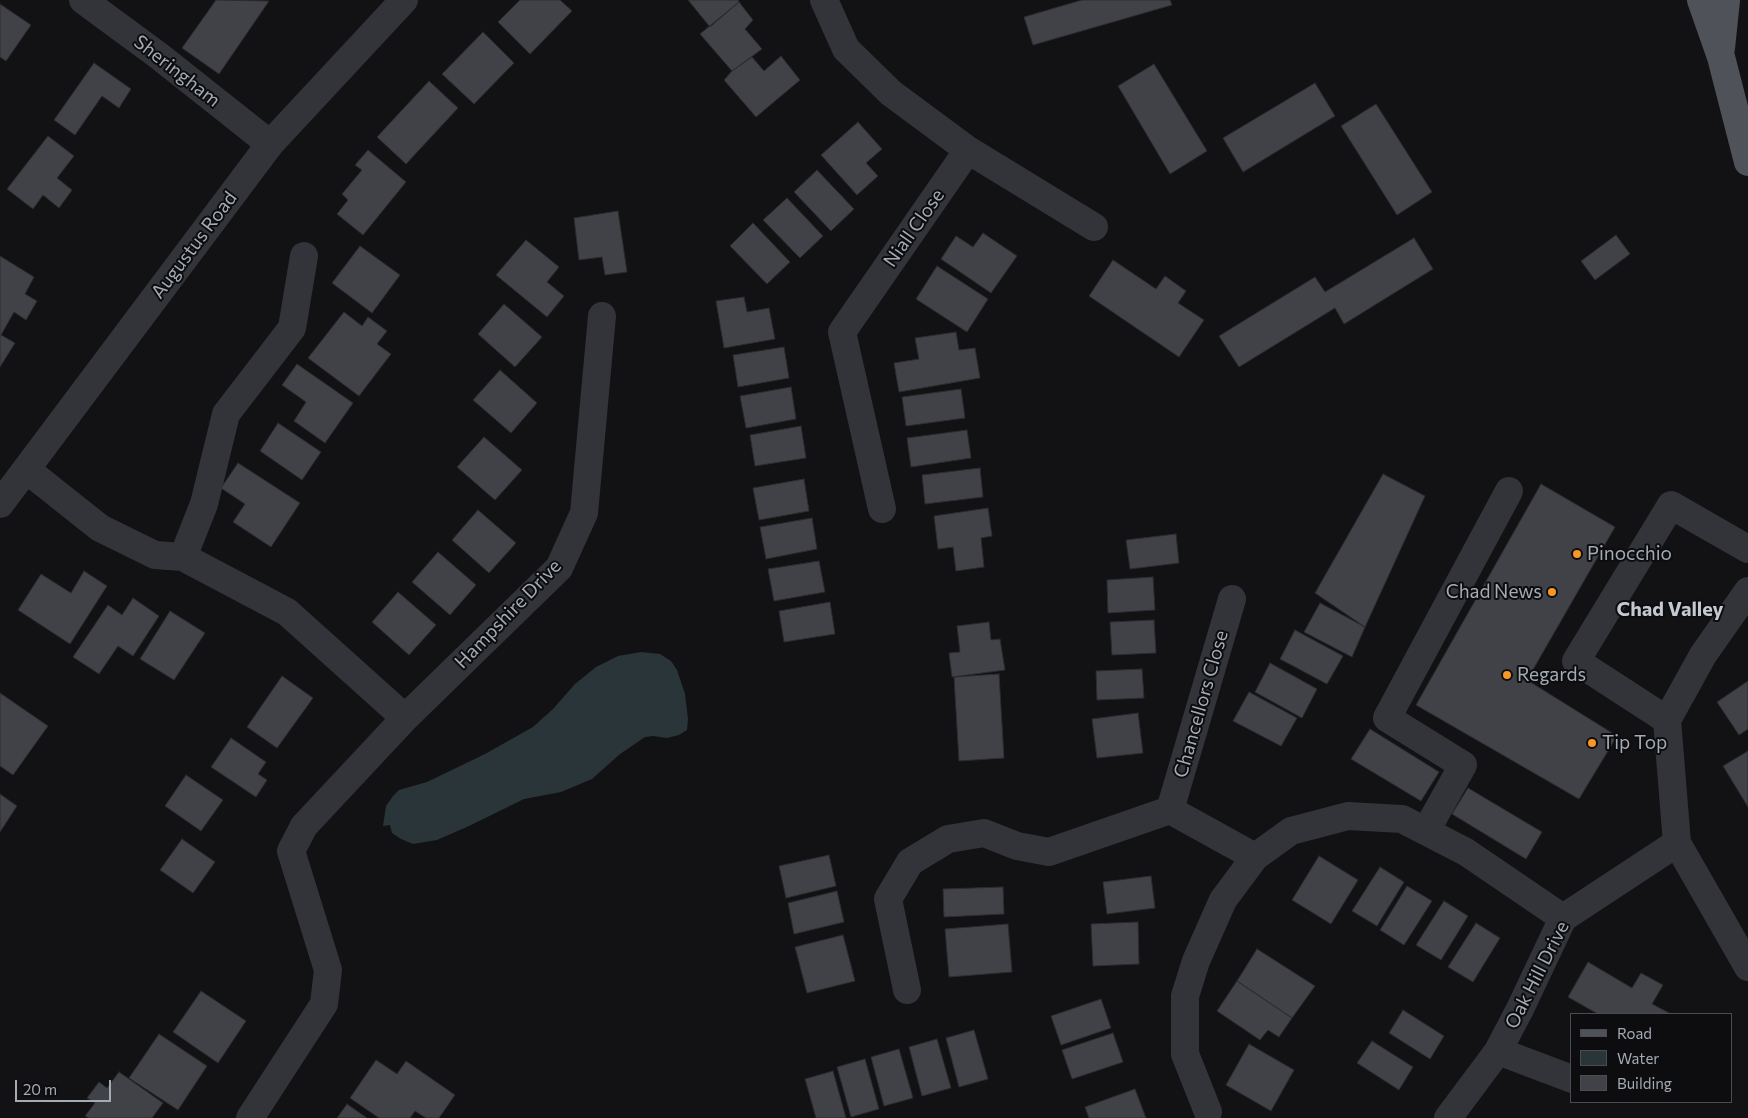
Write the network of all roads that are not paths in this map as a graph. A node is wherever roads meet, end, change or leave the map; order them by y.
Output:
1 (83, 0) edge
2 (404, 0) edge
3 (824, 0) edge
4 (1701, 0) edge
5 (1726, 0) edge
6 (1721, 57) junction
7 (270, 144) junction
8 (968, 150) junction
9 (1748, 162) edge
10 (1094, 227) dead end
11 (304, 256) dead end
12 (602, 316) dead end
13 (26, 470) junction
14 (1509, 490) dead end
15 (0, 504) edge
16 (882, 508) dead end
17 (1748, 549) edge
18 (183, 557) junction
19 (1748, 591) edge
20 (1232, 599) dead end
21 (404, 718) junction
22 (1667, 720) junction
23 (1170, 810) junction
24 (1426, 831) junction
25 (1677, 843) junction
26 (1255, 857) junction
27 (1563, 918) junction
28 (1748, 966) edge
29 (907, 990) dead end
30 (1498, 1051) junction
31 (1570, 1078) edge
32 (1208, 1112) dead end
33 (250, 1118) edge
34 (1448, 1118) edge

1 - 7 street, Sheringham
2 - 7 street, Augustus Road
3 - 8 street
4 - 6 main road
5 - 6 main road
6 - 9 main road
7 - 13 street, Augustus Road
8 - 10 street
8 - 16 street, Niall Close
11 - 18 street
12 - 21 street, Hampshire Drive
13 - 15 street, Augustus Road
13 - 18 street
14 - 24 street
17 - 22 street
18 - 21 street
19 - 22 street
20 - 23 street, Chancellors Close
21 - 33 street, Hampshire Drive
22 - 25 street
23 - 26 street
23 - 29 street
24 - 26 street
24 - 27 street
25 - 27 street, Oak Hill Drive
25 - 28 street
26 - 32 street
27 - 30 street, Oak Hill Drive
30 - 31 street
30 - 34 street, Oak Hill Drive

